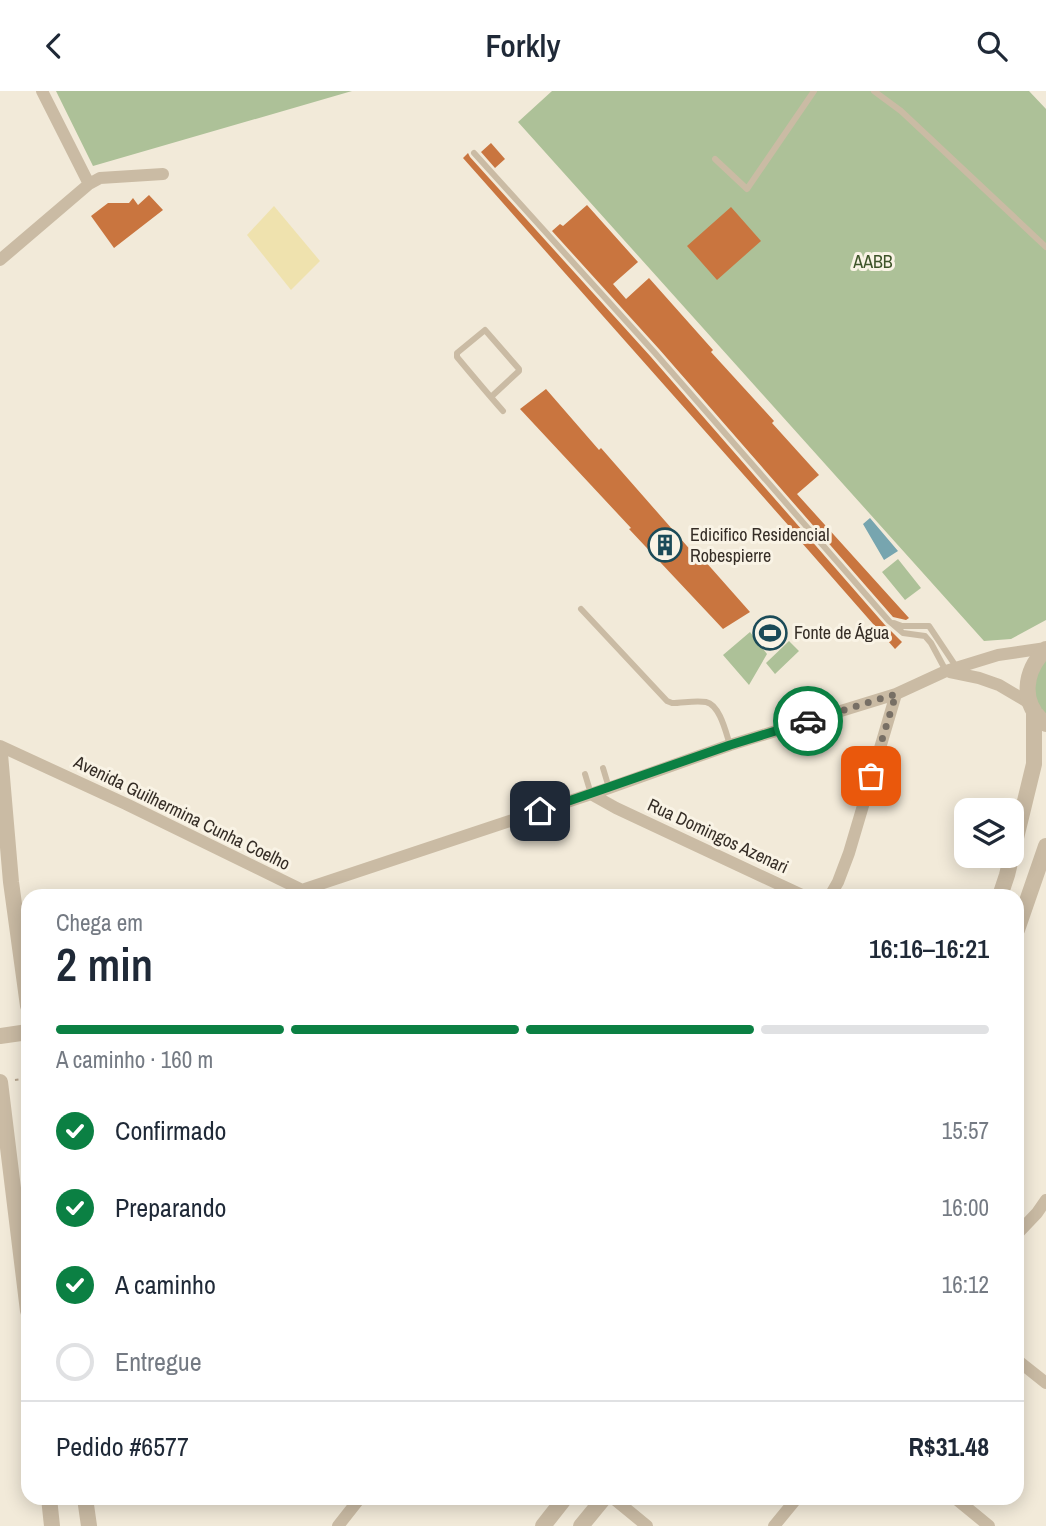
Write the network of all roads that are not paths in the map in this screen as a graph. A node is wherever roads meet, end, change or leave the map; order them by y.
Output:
1 (42, 91) edge
2 (814, 91) edge
3 (874, 91) edge
4 (474, 153) dead end
5 (715, 159) dead end
6 (163, 174) dead end
7 (89, 184) junction
8 (1046, 247) edge
9 (0, 260) edge
10 (491, 397) junction
11 (503, 411) dead end
12 (581, 609) dead end
13 (889, 621) junction
14 (1046, 649) edge
15 (951, 670) junction
16 (896, 694) junction
17 (1032, 708) junction
18 (1046, 724) edge
19 (730, 745) junction
20 (0, 746) edge
21 (0, 754) edge
22 (603, 768) dead end
23 (585, 774) dead end
24 (609, 788) junction
25 (591, 794) junction
26 (616, 808) junction
27 (1046, 846) edge
28 (6, 883) edge
29 (293, 889) edge
30 (313, 889) edge
31 (789, 889) edge
32 (834, 889) edge
33 (1002, 889) edge
34 (1024, 910) edge
35 (21, 944) edge
36 (21, 1033) edge
37 (0, 1036) edge
38 (0, 1082) edge
39 (1046, 1200) edge
40 (1042, 1215) edge
41 (1024, 1229) edge
42 (21, 1254) edge
43 (1024, 1366) edge
44 (1046, 1383) edge
45 (50, 1505) edge
46 (86, 1505) edge
47 (354, 1505) edge
48 (559, 1505) edge
49 (598, 1505) edge
50 (622, 1505) edge
51 (791, 1505) edge
52 (963, 1505) edge
53 (52, 1526) edge
54 (89, 1526) edge
55 (338, 1526) edge
56 (542, 1526) edge
57 (581, 1526) edge
58 (647, 1526) edge
59 (774, 1526) edge
60 (989, 1526) edge

1 - 7 street
2 - 5 lane
3 - 8 lane
4 - 13 lane
6 - 7 street
7 - 9 street
10 - 10 lane
10 - 11 lane
12 - 19 lane
13 - 15 lane
13 - 15 lane
14 - 15 street, Avenida Guilhermina Cunha Coelho
14 - 17 street
15 - 16 street, Avenida Guilhermina Cunha Coelho
15 - 17 street
16 - 19 street, Avenida Guilhermina Cunha Coelho
16 - 32 street
17 - 18 street
17 - 33 street
19 - 24 street, Avenida Guilhermina Cunha Coelho
20 - 29 street, Avenida Guilhermina Cunha Coelho
21 - 28 street
22 - 24 lane
23 - 25 lane
24 - 25 street, Avenida Guilhermina Cunha Coelho
24 - 26 street
25 - 26 street, Rua Domingos Azenari
25 - 30 street, Avenida Guilhermina Cunha Coelho
26 - 31 street, Rua Domingos Azenari
27 - 34 street
28 - 35 street
36 - 37 street
38 - 42 street
39 - 40 street
40 - 41 street
43 - 44 street
45 - 53 street
46 - 54 street
47 - 55 street
48 - 56 street
49 - 57 street
50 - 58 street
51 - 59 street
52 - 60 street

